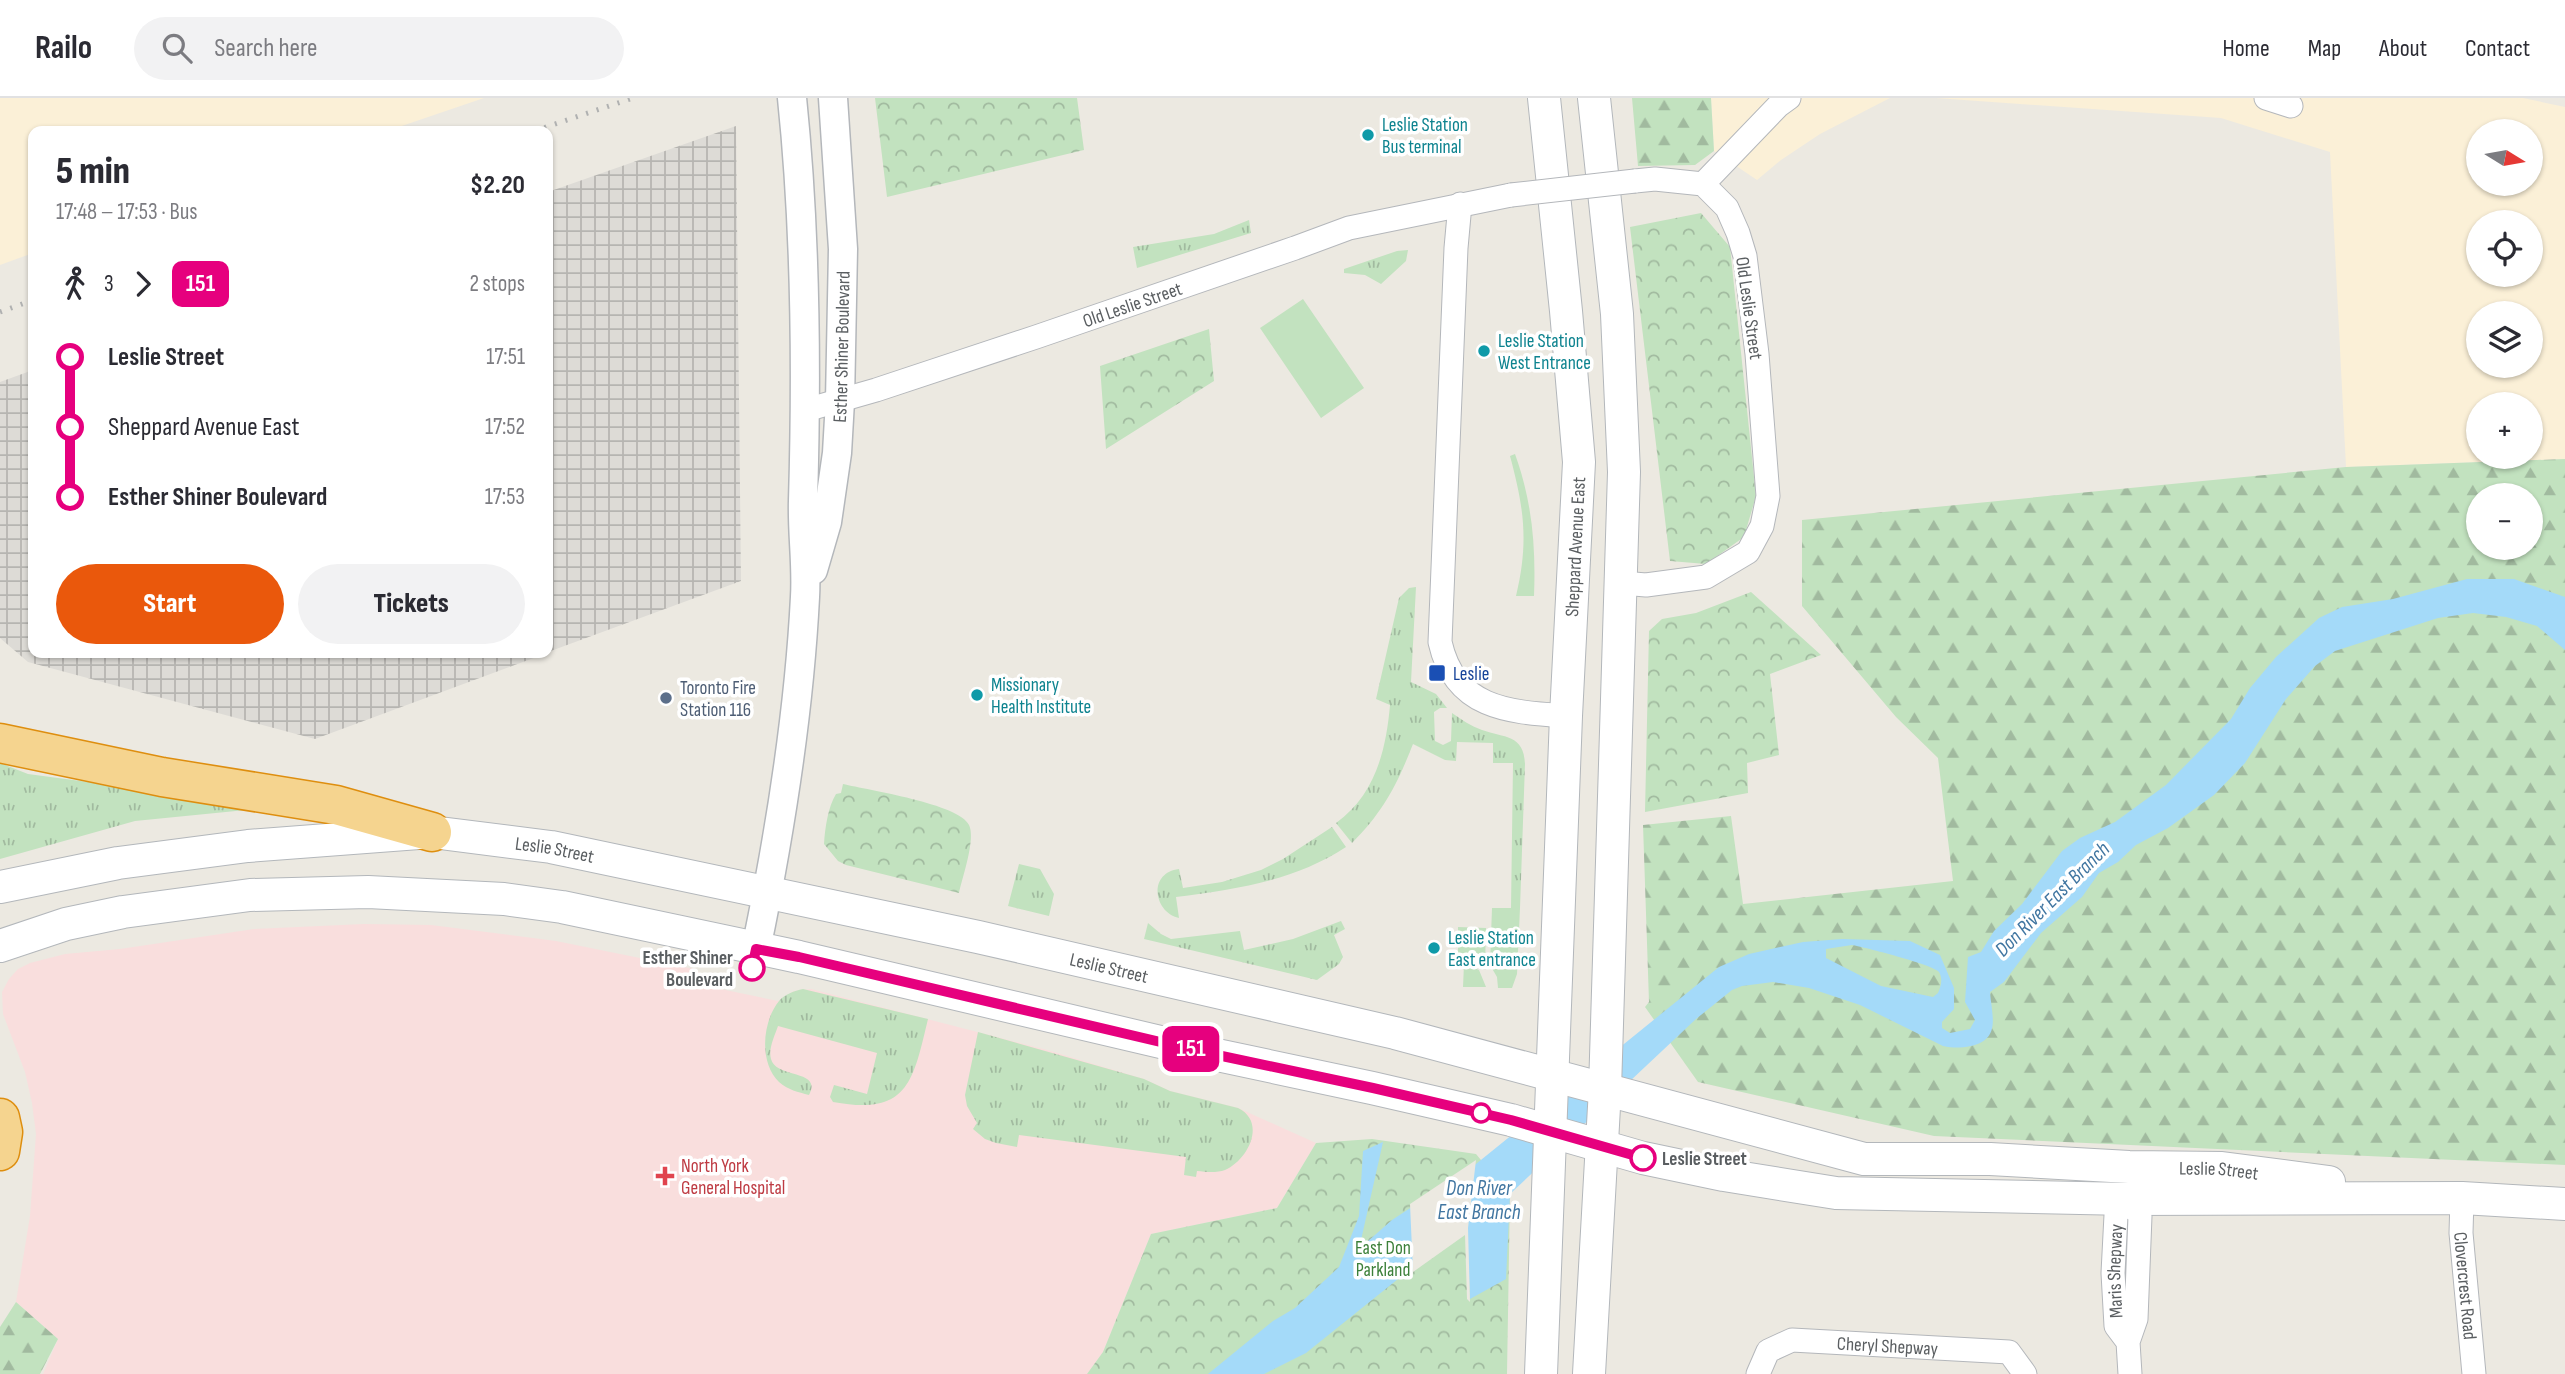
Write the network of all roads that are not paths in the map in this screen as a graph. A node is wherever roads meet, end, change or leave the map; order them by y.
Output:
1 (792, 98) edge
2 (833, 98) edge
3 (1544, 98) edge
4 (1594, 98) edge
5 (1789, 98) edge
6 (2266, 98) edge
7 (2291, 106) dead end
8 (1703, 184) junction
9 (1460, 204) junction
10 (840, 401) junction
11 (806, 410) junction
12 (1622, 583) junction
13 (806, 593) junction
14 (1566, 716) junction
15 (0, 743) edge
16 (432, 832) junction
17 (0, 887) edge
18 (768, 893) junction
19 (0, 946) edge
20 (756, 949) junction
21 (1552, 1075) junction
22 (1605, 1088) junction
23 (0, 1118) edge
24 (1549, 1130) junction
25 (1601, 1146) junction
26 (0, 1151) edge
27 (2129, 1167) junction
28 (2462, 1198) junction
29 (2128, 1199) junction
30 (2565, 1204) edge
31 (1541, 1374) edge
32 (1589, 1374) edge
33 (1758, 1374) edge
34 (2025, 1374) edge
35 (2130, 1374) edge
36 (2474, 1374) edge

1 - 11 street, Esther Shiner Boulevard
2 - 10 street, Esther Shiner Boulevard
3 - 14 main road, Sheppard Avenue East
4 - 12 main road
5 - 8 street
6 - 7 street
8 - 9 street, Old Leslie Street, bridge
8 - 12 street, Old Leslie Street
9 - 10 street, Old Leslie Street
9 - 14 street
10 - 11 street, Old Leslie Street
10 - 13 street, Esther Shiner Boulevard
11 - 13 street, Esther Shiner Boulevard
12 - 22 main road
13 - 18 street, Esther Shiner Boulevard
14 - 21 main road, Sheppard Avenue East
15 - 16 highway
16 - 17 main road, Leslie Street
16 - 18 main road, Leslie Street
18 - 20 street, Esther Shiner Boulevard
18 - 21 main road, Leslie Street
19 - 20 main road, Leslie Street
20 - 24 main road, Leslie Street
21 - 22 main road, Leslie Street
21 - 24 main road, Sheppard Avenue East
22 - 25 main road
22 - 27 main road, Leslie Street
23 - 26 highway
24 - 25 main road, Leslie Street
24 - 31 main road, Sheppard Avenue East
25 - 29 main road, Leslie Street
25 - 32 main road
27 - 28 main road, Leslie Street
27 - 29 street, Maris Shepway
28 - 29 main road, Leslie Street
28 - 30 main road, Leslie Street
28 - 36 street, Clovercrest Road
29 - 35 street, Maris Shepway
33 - 34 street, Cheryl Shepway

